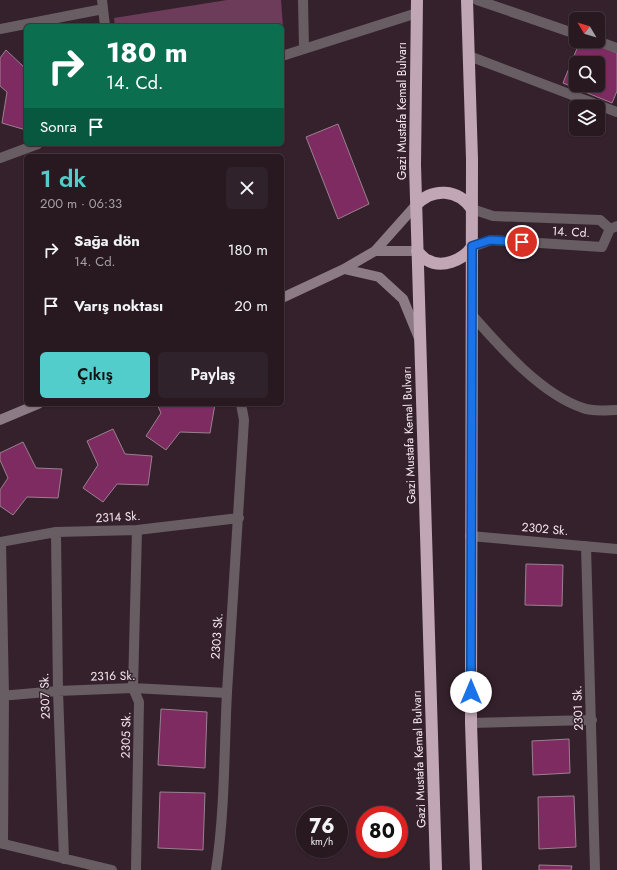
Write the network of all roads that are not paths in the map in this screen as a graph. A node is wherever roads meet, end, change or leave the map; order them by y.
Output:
1 (303, 0) edge
2 (417, 0) edge
3 (467, 0) edge
4 (477, 0) edge
5 (103, 4) edge
6 (417, 13) junction
7 (105, 24) edge
8 (0, 29) edge
9 (569, 32) edge
10 (605, 44) edge
11 (304, 48) junction
12 (617, 48) edge
13 (284, 55) edge
14 (469, 56) junction
15 (617, 112) edge
16 (33, 146) edge
17 (0, 158) edge
18 (416, 204) junction
19 (472, 209) junction
20 (614, 227) edge
21 (472, 246) junction
22 (417, 251) junction
23 (375, 252) junction
24 (344, 269) junction
25 (284, 297) edge
26 (472, 315) junction
27 (420, 340) junction
28 (33, 406) edge
29 (241, 406) edge
30 (617, 410) edge
31 (0, 420) edge
32 (238, 518) junction
33 (137, 530) junction
34 (56, 532) junction
35 (470, 536) junction
36 (1, 542) edge
37 (586, 546) junction
38 (617, 549) edge
39 (133, 688) junction
40 (58, 691) junction
41 (227, 693) junction
42 (2, 696) edge
43 (592, 720) junction
44 (471, 723) junction
45 (2, 843) edge
46 (64, 859) junction
47 (112, 870) edge
48 (136, 870) edge
49 (216, 870) edge
50 (436, 870) edge
51 (476, 870) edge
52 (595, 870) edge

1 - 11 street
2 - 6 highway, Gazi Mustafa Kemal Bulvarı
3 - 14 highway
4 - 9 street
5 - 7 street
5 - 8 street
6 - 11 street
6 - 18 highway, Gazi Mustafa Kemal Bulvarı
10 - 12 street
11 - 13 street
14 - 15 street
14 - 19 highway
16 - 17 street
18 - 19 highway
18 - 22 highway, Gazi Mustafa Kemal Bulvarı
18 - 23 street
19 - 20 street, 14. Cd.
19 - 21 highway
20 - 21 street, 14. Cd.
21 - 22 highway
21 - 26 highway
22 - 23 street
22 - 27 highway, Gazi Mustafa Kemal Bulvarı
23 - 24 street
24 - 25 street
24 - 27 street
26 - 30 street
26 - 35 highway
27 - 50 highway, Gazi Mustafa Kemal Bulvarı
28 - 31 street
29 - 32 street, 2303 Sk.
32 - 33 street, 2314 Sk.
32 - 41 street, 2303 Sk.
33 - 34 street, 2314 Sk.
33 - 39 street, 2305 Sk.
34 - 36 street, 2314 Sk.
34 - 40 street, 2307 Sk.
35 - 37 street, 2302 Sk.
35 - 44 highway
36 - 42 street
37 - 38 street, 2302 Sk.
37 - 43 street, 2301 Sk.
39 - 40 street, 2316 Sk.
39 - 41 street, 2316 Sk.
39 - 48 street, 2305 Sk.
40 - 42 street, 2316 Sk.
40 - 46 street, 2307 Sk.
41 - 49 street, 2303 Sk.
42 - 45 street
43 - 44 street
43 - 52 street, 2301 Sk.
44 - 51 highway
45 - 46 street
46 - 47 street

